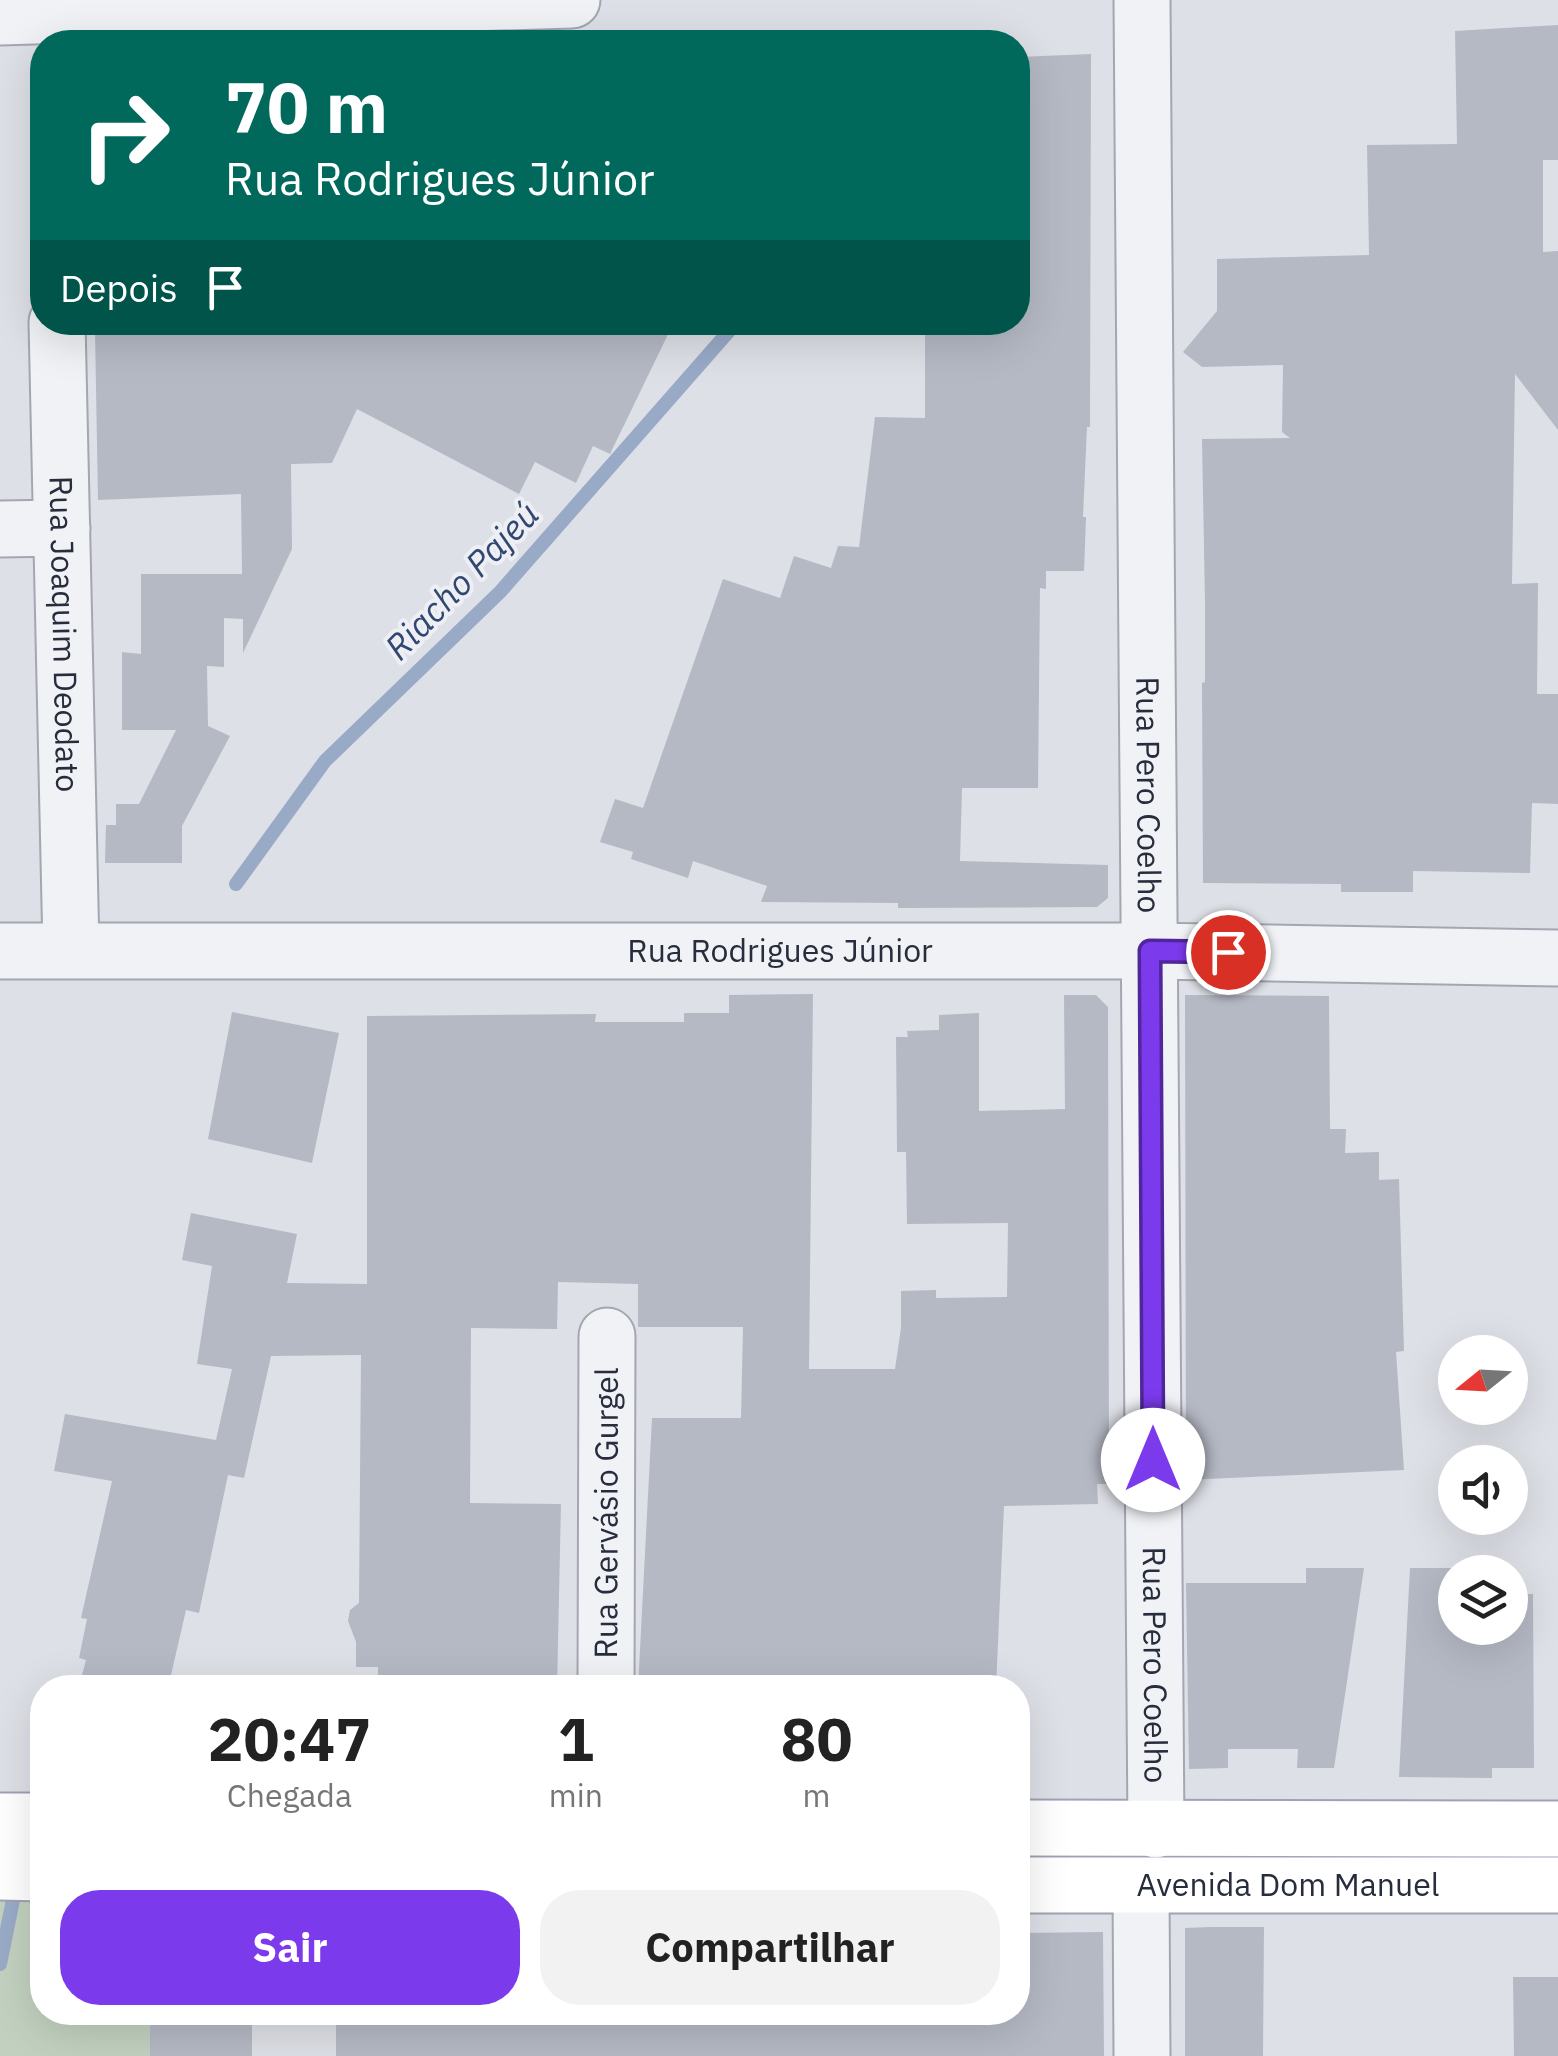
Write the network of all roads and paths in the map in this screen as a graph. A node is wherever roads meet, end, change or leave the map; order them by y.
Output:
1 (572, 0) edge
2 (1142, 0) edge
3 (37, 19) edge
4 (57, 335) edge
5 (62, 528) junction
6 (0, 529) edge
7 (72, 949) junction
8 (0, 951) edge
9 (1150, 951) junction
10 (1558, 958) edge
11 (607, 1336) dead end
12 (606, 1675) edge
13 (0, 1821) edge
14 (30, 1821) edge
15 (1030, 1828) edge
16 (1558, 1828) edge
17 (1156, 1830) junction
18 (0, 1872) edge
19 (30, 1873) edge
20 (1030, 1885) edge
21 (1558, 1885) edge
22 (1141, 1886) junction
23 (1142, 2056) edge

1 - 3 street
2 - 9 street, Rua Pero Coelho
4 - 5 street, Rua Joaquim Deodato
5 - 6 street
5 - 7 street, Rua Joaquim Deodato
7 - 8 street, Rua Rodrigues Júnior
7 - 9 street, Rua Rodrigues Júnior
9 - 10 street, Rua Rodrigues Júnior
9 - 17 street, Rua Pero Coelho
11 - 12 street, Rua Gervásio Gurgel
13 - 14 main road
15 - 17 main road, Avenida Dom Manuel
16 - 17 main road, Avenida Dom Manuel
18 - 19 main road
20 - 22 main road, Avenida Dom Manuel
21 - 22 main road, Avenida Dom Manuel
22 - 23 street

